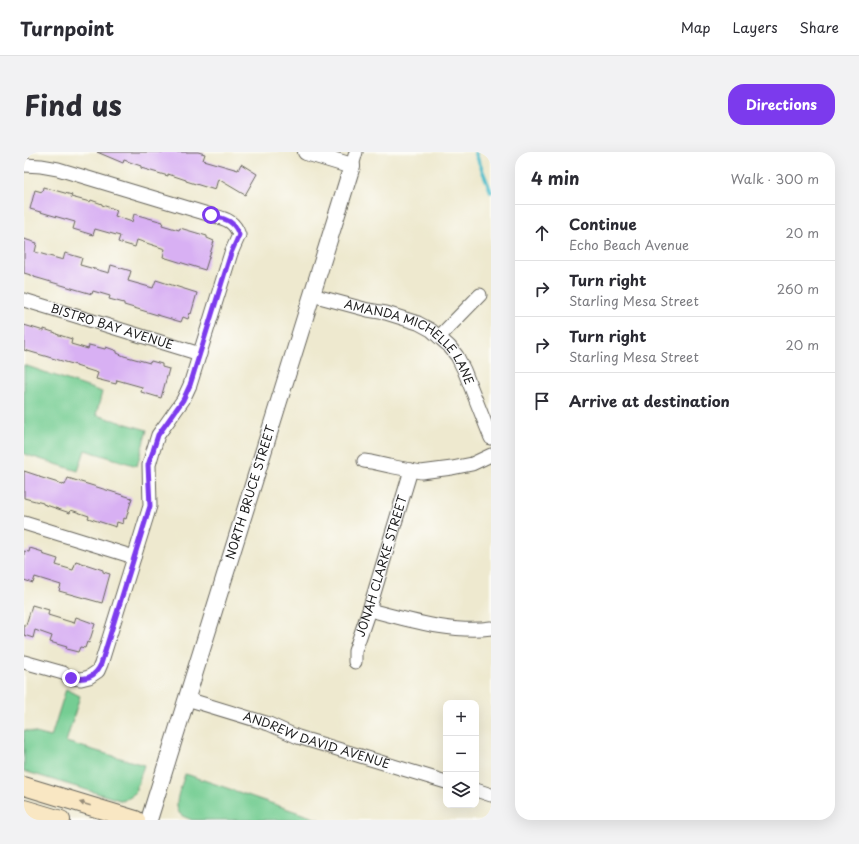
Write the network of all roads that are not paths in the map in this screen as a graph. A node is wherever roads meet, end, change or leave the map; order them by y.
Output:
1 (306, 152) edge
2 (354, 159) edge
3 (24, 166) edge
4 (312, 294) junction
5 (480, 295) dead end
6 (24, 300) edge
7 (439, 337) junction
8 (200, 354) junction
9 (491, 438) edge
10 (491, 455) edge
11 (364, 461) dead end
12 (411, 470) junction
13 (24, 523) edge
14 (134, 557) junction
15 (369, 610) junction
16 (491, 628) edge
17 (24, 662) edge
18 (355, 662) dead end
19 (187, 698) junction
20 (443, 781) edge
21 (24, 786) edge
22 (479, 791) edge
23 (491, 795) edge
24 (24, 809) edge
25 (61, 820) edge
26 (136, 820) edge
27 (149, 820) edge

1 - 2 street
2 - 4 street, NORTH BRUCE STREET
3 - 8 street
4 - 7 street, AMANDA MICHELLE LANE
4 - 19 street, NORTH BRUCE STREET
5 - 7 street
6 - 8 street, BISTRO BAY AVENUE
7 - 9 street, AMANDA MICHELLE LANE
8 - 14 street
10 - 12 street
11 - 12 street
12 - 15 street, JONAH CLARKE STREET
13 - 14 street
14 - 17 street
15 - 16 street
15 - 18 street, JONAH CLARKE STREET
19 - 20 street, ANDREW DAVID AVENUE
19 - 27 street, NORTH BRUCE STREET
26 -> 21 main road
22 - 23 street
24 - 25 main road

